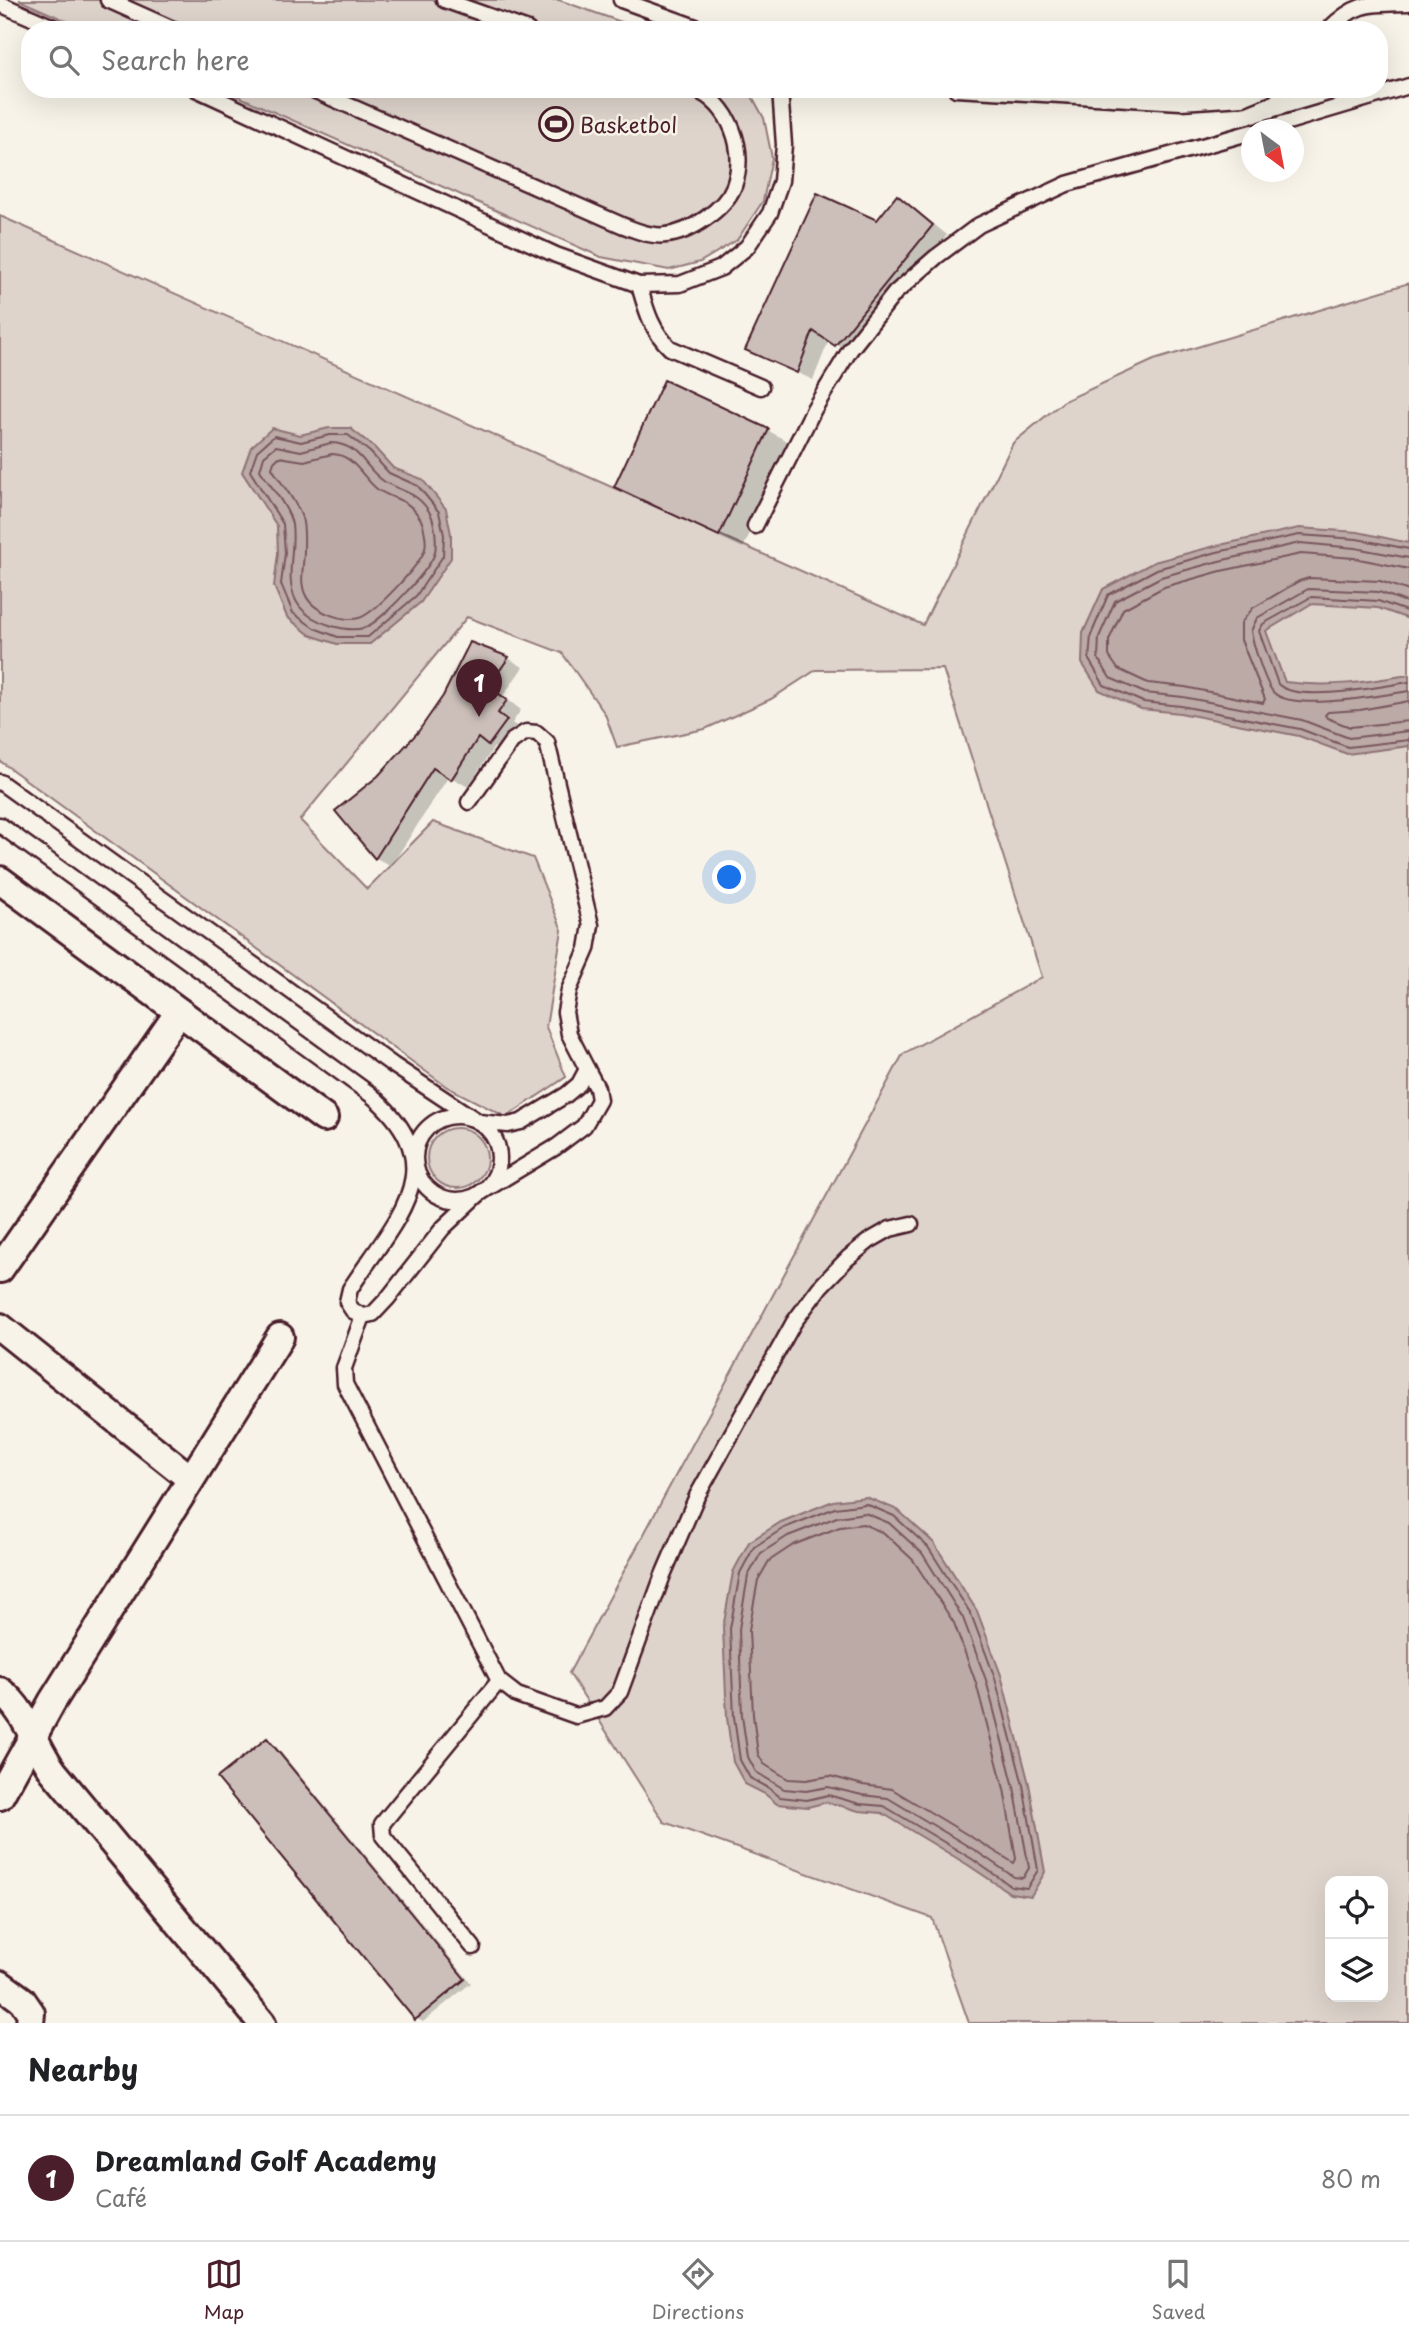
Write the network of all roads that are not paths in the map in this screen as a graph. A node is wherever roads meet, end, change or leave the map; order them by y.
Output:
1 (107, 0) edge
2 (444, 0) edge
3 (621, 0) edge
4 (1409, 3) edge
5 (0, 4) edge
6 (39, 21) edge
7 (155, 21) edge
8 (503, 21) edge
9 (679, 21) edge
10 (1337, 21) edge
11 (1409, 86) edge
12 (1388, 92) edge
13 (216, 98) edge
14 (332, 98) edge
15 (710, 98) edge
16 (781, 98) edge
17 (1112, 98) edge
18 (1243, 98) edge
19 (1369, 98) edge
20 (1298, 119) edge
21 (1241, 135) edge
22 (639, 285) junction
23 (761, 387) dead end
24 (755, 526) dead end
25 (0, 782) edge
26 (470, 802) dead end
27 (0, 825) edge
28 (0, 880) edge
29 (179, 1012) junction
30 (587, 1069) junction
31 (324, 1118) dead end
32 (479, 1122) junction
33 (415, 1163) junction
34 (480, 1193) junction
35 (911, 1224) dead end
36 (0, 1269) edge
37 (363, 1316) junction
38 (0, 1327) edge
39 (280, 1337) dead end
40 (191, 1479) junction
41 (499, 1681) junction
42 (0, 1691) edge
43 (32, 1737) junction
44 (0, 1796) edge
45 (473, 1947) dead end
46 (0, 1984) edge
47 (30, 2023) edge
48 (262, 2023) edge

1 - 7 lane
2 - 8 lane
3 - 9 lane
4 - 10 lane
5 - 6 lane
11 - 12 lane
13 - 22 lane
14 - 15 lane
16 - 22 lane
17 - 18 lane
19 - 20 lane
21 - 24 lane
22 - 23 lane
25 - 32 lane
26 - 30 lane
27 - 33 lane
28 - 29 street
29 - 31 street
29 - 36 street
30 - 32 lane
30 - 34 lane
32 - 33 lane
32 - 34 lane
33 - 34 lane
33 - 37 lane
34 - 37 lane
35 - 41 lane
37 - 41 lane
38 - 40 street
39 - 40 street
40 - 43 street
41 - 45 lane
42 - 43 street
43 - 44 street
43 - 48 street
46 - 47 street

